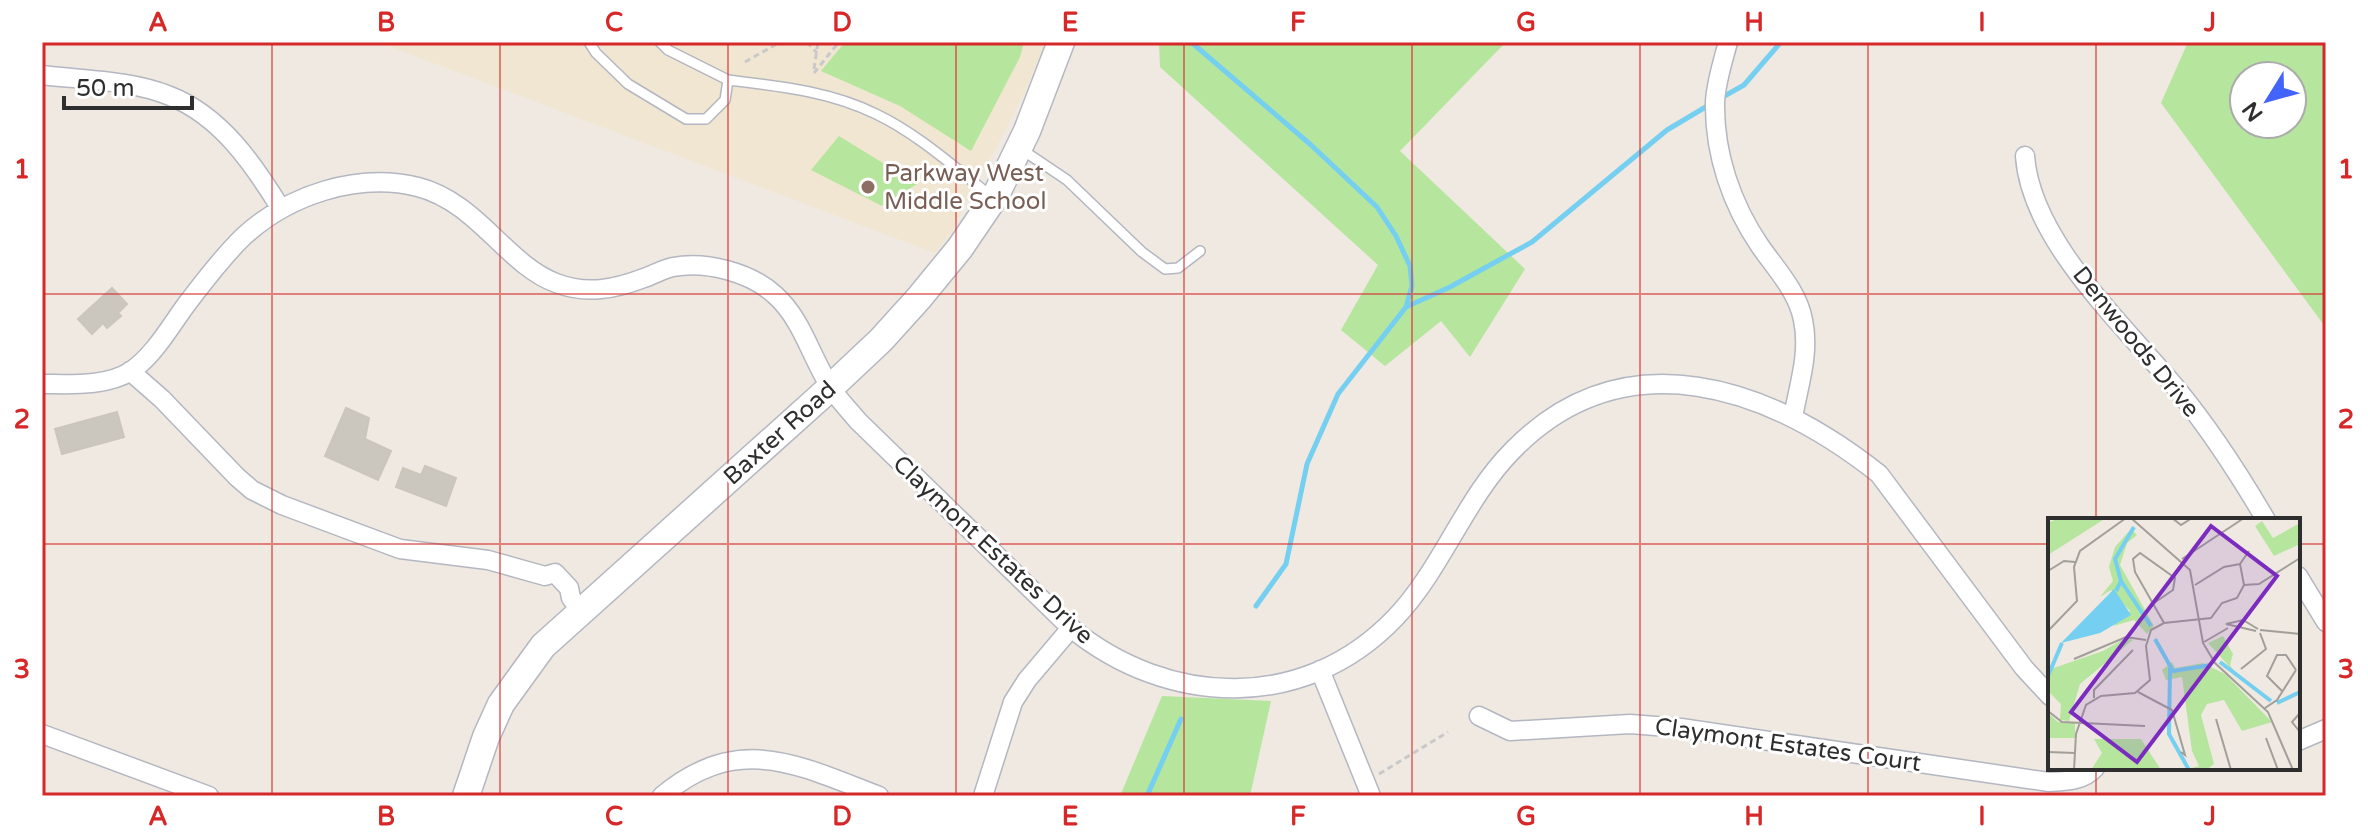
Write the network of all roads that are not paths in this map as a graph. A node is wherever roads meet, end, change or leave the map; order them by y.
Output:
1 (589, 42) edge
2 (660, 42) edge
3 (1061, 42) edge
4 (1728, 42) edge
5 (42, 75) edge
6 (728, 80) junction
7 (1018, 148) junction
8 (2025, 156) dead end
9 (993, 198) junction
10 (281, 209) junction
11 (1200, 251) dead end
12 (130, 371) junction
13 (42, 384) edge
14 (830, 388) junction
15 (1793, 417) junction
16 (2265, 518) edge
17 (2300, 579) edge
18 (576, 604) junction
19 (2326, 622) edge
20 (1071, 628) junction
21 (1320, 670) junction
22 (2048, 694) edge
23 (1479, 716) dead end
24 (2326, 729) edge
25 (42, 734) edge
26 (2300, 740) edge
27 (2093, 770) edge
28 (209, 796) edge
29 (466, 796) edge
30 (662, 796) edge
31 (879, 796) edge
32 (983, 796) edge
33 (1371, 796) edge

1 - 6 lane
2 - 6 lane
3 - 7 main road, Baxter Road
4 - 15 street
5 - 10 street
6 - 9 lane
7 - 9 main road, Baxter Road
7 - 11 lane
8 - 16 street, Denwoods Drive
9 - 14 main road, Baxter Road
10 - 12 street, Claymont Estates Drive
10 - 14 street, Claymont Estates Drive
12 - 13 street
12 - 18 street
14 - 18 main road, Baxter Road
14 - 20 street, Claymont Estates Drive
15 - 21 street, Claymont Estates Drive
15 - 22 street, Claymont Estates Drive
17 - 19 street
18 - 29 main road, Baxter Road
20 - 21 street, Claymont Estates Drive
20 - 32 street
21 - 33 street
23 - 27 street, Claymont Estates Court
24 - 26 street
25 - 28 street
30 - 31 street

